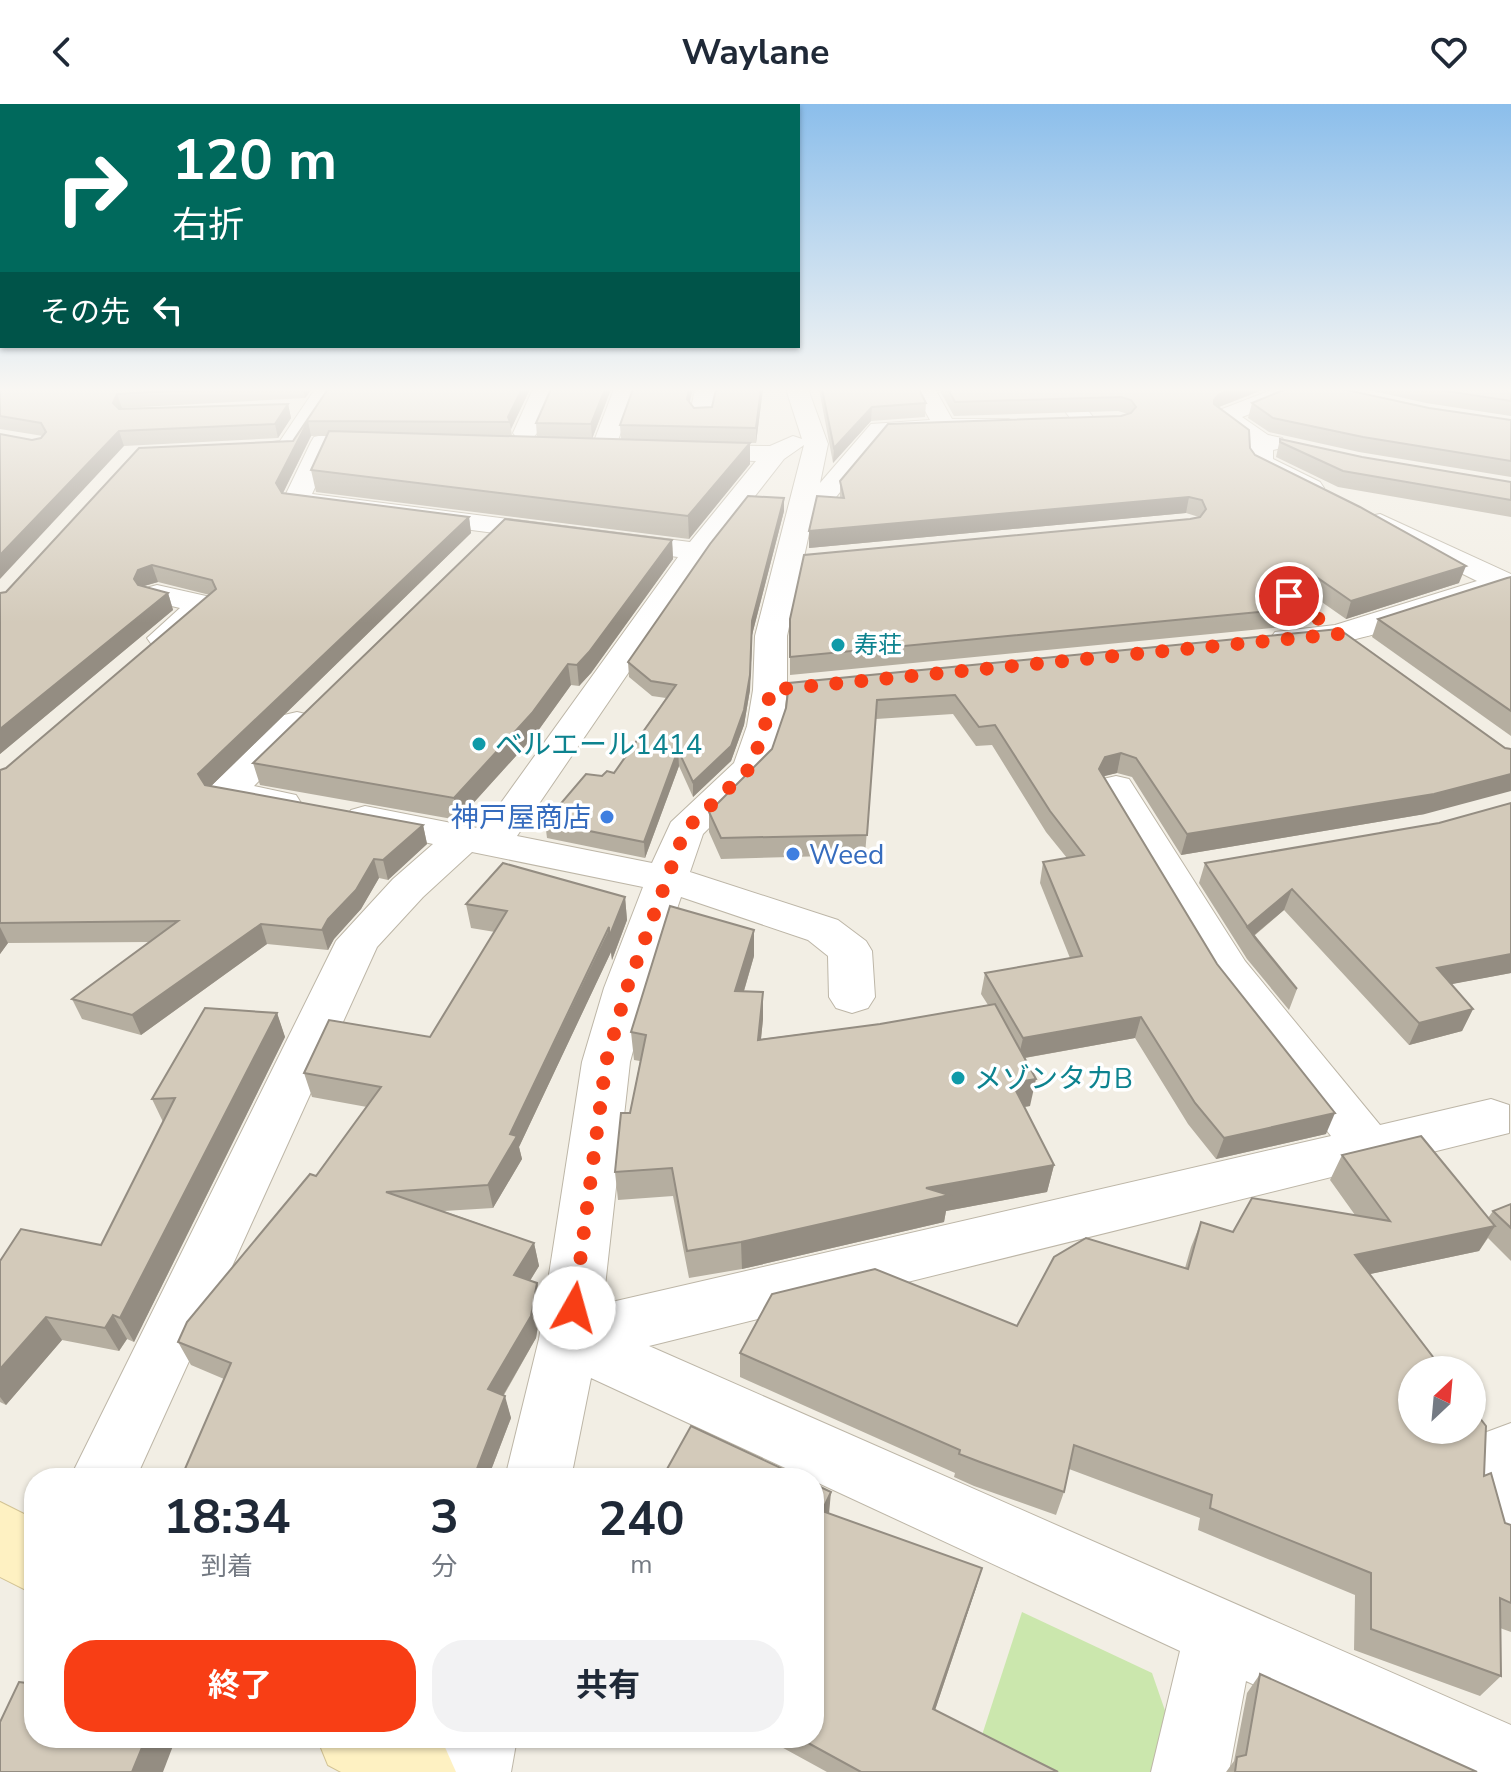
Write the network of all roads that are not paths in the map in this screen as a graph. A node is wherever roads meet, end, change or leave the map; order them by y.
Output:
1 (311, 467) edge
2 (775, 467) edge
3 (799, 467) edge
4 (812, 467) edge
5 (847, 467) edge
6 (1269, 467) edge
7 (1332, 498) edge
8 (1360, 512) edge
9 (499, 526) junction
10 (697, 551) junction
11 (465, 559) edge
12 (157, 594) edge
13 (1301, 605) edge
14 (1338, 634) junction
15 (1259, 642) edge
16 (144, 655) edge
17 (1375, 661) edge
18 (317, 704) edge
19 (1116, 787) dead end
20 (479, 839) junction
21 (1213, 865) edge
22 (1167, 873) junction
23 (669, 879) junction
24 (852, 997) dead end
25 (1491, 1119) dead end
26 (1369, 1148) junction
27 (569, 1339) junction
28 (1511, 1454) edge
29 (108, 1468) edge
30 (540, 1468) edge
31 (1511, 1519) edge
32 (0, 1536) edge
33 (24, 1553) edge
34 (1220, 1632) junction
35 (373, 1748) edge
36 (477, 1748) edge
37 (1511, 1764) edge
38 (417, 1772) edge
39 (472, 1772) edge
40 (1190, 1772) edge

1 - 9 street
2 - 10 street
3 - 23 street
4 - 5 street
6 - 7 street
8 - 14 street
9 - 10 street
9 - 11 street
10 - 20 street
12 - 16 street
13 - 14 street
14 - 15 street
14 - 17 street
18 - 20 street
19 - 22 street
20 - 23 street
20 - 29 street
21 - 22 street
22 - 26 street
23 - 24 street
23 - 27 street
25 - 26 street
26 - 27 street
27 - 30 street
27 - 34 street
28 - 31 street
32 - 33 street
34 - 37 street
34 - 40 street
35 - 38 street
36 - 39 street

